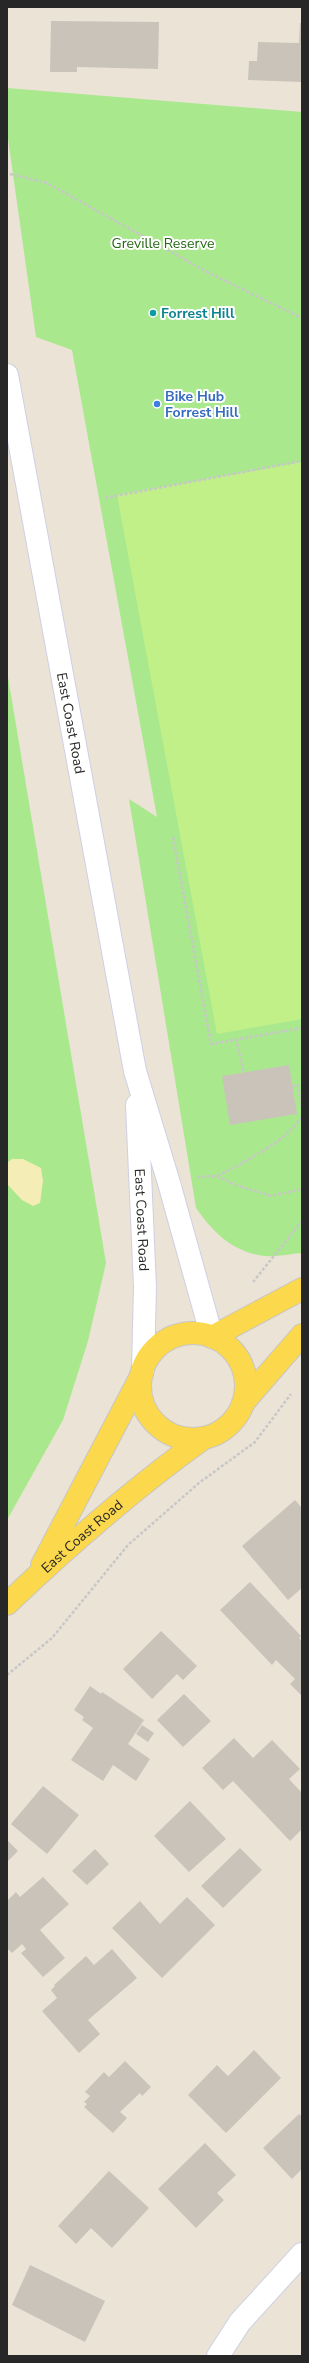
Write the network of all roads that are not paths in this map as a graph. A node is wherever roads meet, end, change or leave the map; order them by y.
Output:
1 (7, 375) edge
2 (135, 1072) junction
3 (302, 1289) edge
4 (302, 1335) edge
5 (212, 1337) junction
6 (143, 1371) junction
7 (244, 1403) junction
8 (204, 1438) junction
9 (36, 1577) junction
10 (7, 1604) edge
11 (302, 2254) edge
12 (218, 2356) edge

1 - 2 main road, East Coast Road
2 - 5 main road, East Coast Road
2 - 6 main road, East Coast Road
3 - 5 main road
4 - 7 main road
5 - 6 main road
5 - 7 main road
6 - 8 main road
6 - 9 main road, East Coast Road
7 - 8 main road
8 - 9 main road, East Coast Road
9 - 10 main road, East Coast Road
11 - 12 main road

